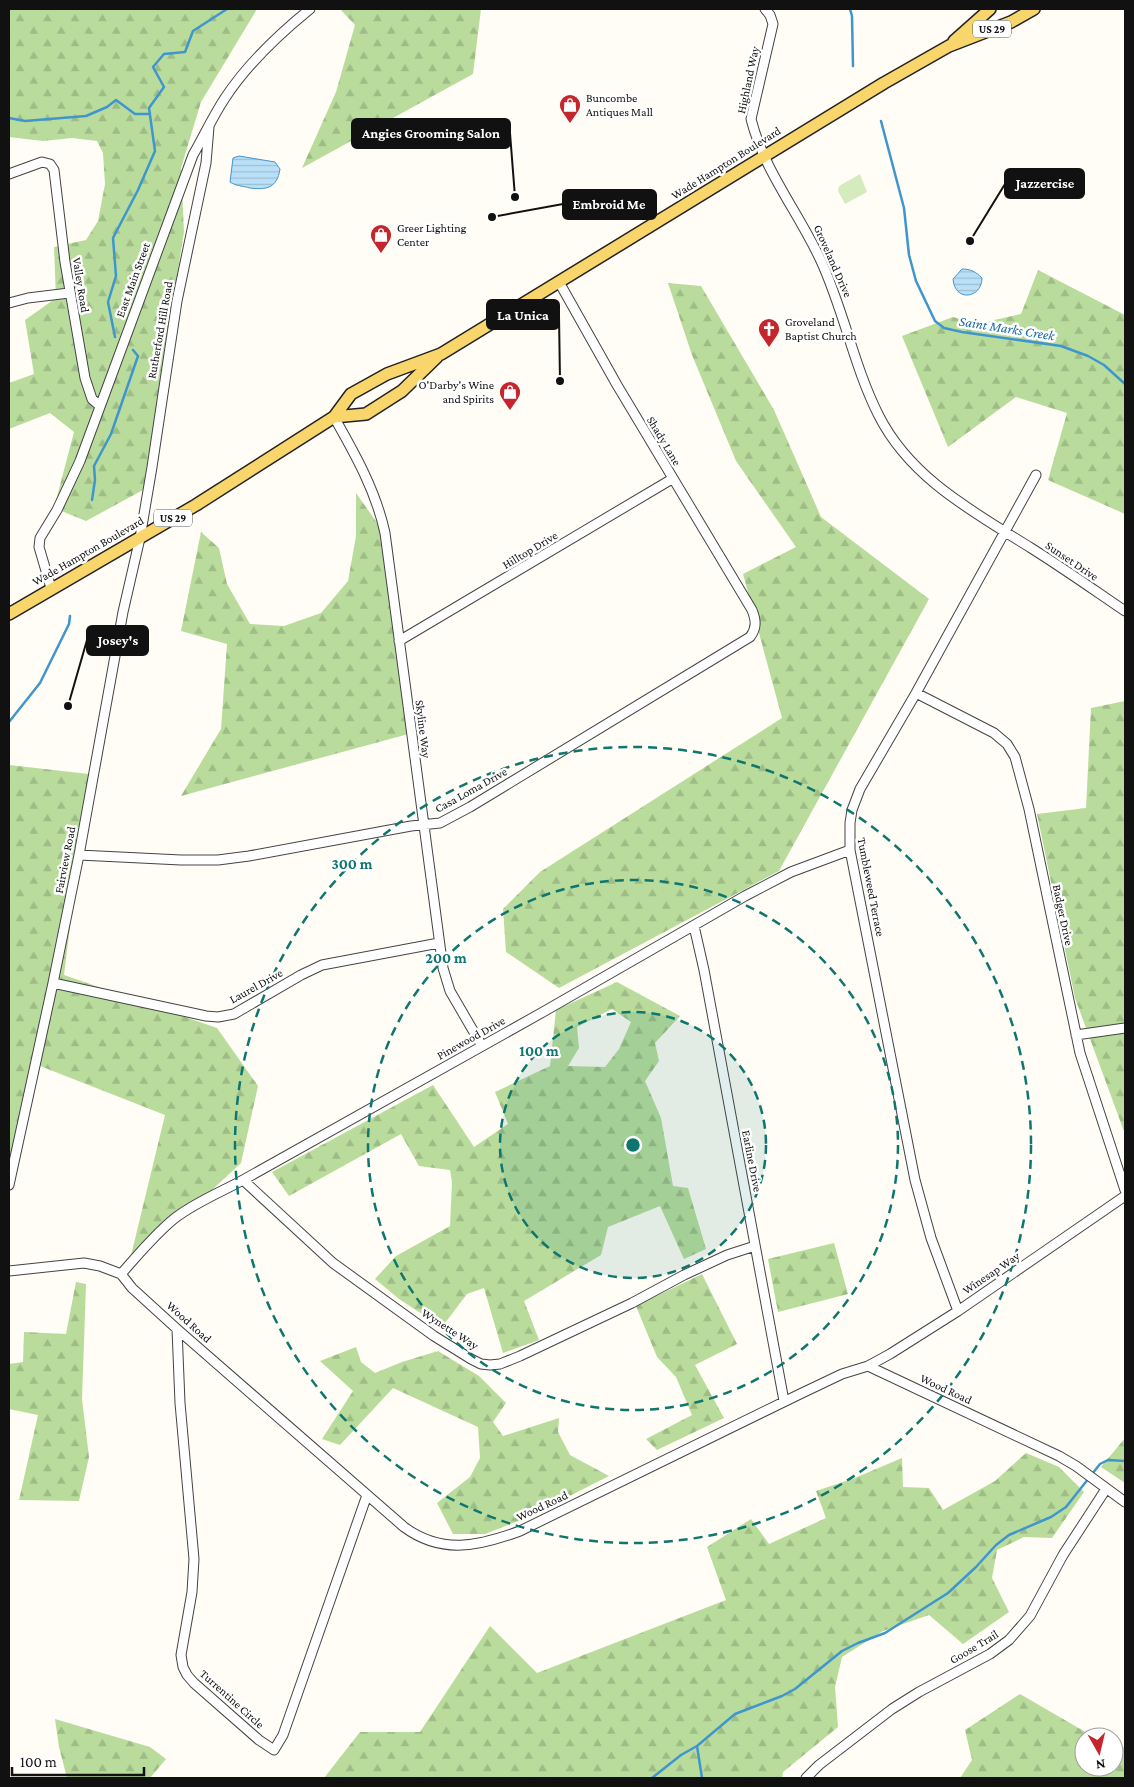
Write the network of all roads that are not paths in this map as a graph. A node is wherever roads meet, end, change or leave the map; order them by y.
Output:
1 (310, 9) edge
2 (765, 9) edge
3 (990, 9) edge
4 (1034, 9) edge
5 (949, 46) junction
6 (209, 128) junction
7 (764, 156) junction
8 (9, 174) edge
9 (559, 282) junction
10 (69, 293) junction
11 (9, 303) edge
12 (441, 354) junction
13 (100, 406) junction
14 (334, 417) junction
15 (1036, 475) dead end
16 (672, 479) junction
17 (1005, 532) junction
18 (140, 538) junction
19 (51, 588) junction
20 (752, 610) joint
21 (1125, 611) edge
22 (9, 614) edge
23 (399, 642) junction
24 (916, 693) junction
25 (423, 825) junction
26 (850, 850) junction
27 (79, 855) junction
28 (694, 926) junction
29 (439, 944) junction
30 (53, 983) junction
31 (1125, 1028) edge
32 (1076, 1035) junction
33 (482, 1046) junction
34 (243, 1180) junction
35 (9, 1185) edge
36 (1125, 1190) edge
37 (1125, 1196) edge
38 (755, 1246) junction
39 (9, 1271) edge
40 (121, 1274) junction
41 (958, 1311) junction
42 (177, 1329) junction
43 (868, 1366) junction
44 (784, 1402) junction
45 (1106, 1489) junction
46 (367, 1495) junction
47 (1125, 1502) edge
48 (806, 1778) edge

1 - 6 street, East Main Street
2 - 7 street, Highland Way
3 - 5 main road, Wade Hampton Boulevard / US 29
4 - 5 main road, Wade Hampton Boulevard / US 29
5 - 7 main road, Wade Hampton Boulevard / US 29
6 - 13 street, East Main Street
6 - 18 street, Rutherford Hill Road
7 - 9 main road, Wade Hampton Boulevard / US 29
7 - 17 street, Groveland Drive
8 - 10 street, Valley Road
9 - 12 main road, Wade Hampton Boulevard / US 29
9 - 16 street, Shady Lane
10 - 11 street
10 - 13 street, Valley Road
12 - 14 main road, Wade Hampton Boulevard / US 29
12 - 14 main road, Wade Hampton Boulevard / US 29
13 - 19 street, East Main Street
14 - 18 main road, Wade Hampton Boulevard / US 29
14 - 23 street, Skyline Way
15 - 17 street, Tumbleweed Terrace
16 - 20 street, Shady Lane
16 - 23 street, Hilltop Drive
17 - 21 street, Sunset Drive
17 - 24 street, Tumbleweed Terrace
18 - 19 main road, Wade Hampton Boulevard / US 29
18 - 27 street, Fairview Road
19 - 22 main road, Wade Hampton Boulevard / US 29
20 - 25 street, Casa Loma Drive
23 - 25 street, Skyline Way
24 - 26 street, Tumbleweed Terrace
24 - 32 street, Badger Drive
25 - 27 street, Casa Loma Drive
25 - 29 street, Skyline Way
26 - 28 street, Pinewood Drive
26 - 41 street, Tumbleweed Terrace
27 - 30 street, Fairview Road
28 - 33 street, Pinewood Drive
28 - 38 street, Earline Drive
29 - 30 street, Laurel Drive
29 - 33 street, Skyline Way
30 - 35 street, Fairview Road
31 - 32 street
32 - 36 street, Badger Drive
33 - 34 street, Pinewood Drive
34 - 38 street, Wynette Way
34 - 40 street, Pinewood Drive
37 - 41 street, Winesap Way
38 - 44 street, Earline Drive
39 - 40 street, Wood Road
40 - 42 street, Wood Road
41 - 43 street, Winesap Way
42 - 46 street, Wood Road
42 - 46 street, Turrentine Circle
43 - 44 street, Wood Road
43 - 45 street, Wood Road
44 - 46 street, Wood Road
45 - 47 street, Wood Road
45 - 48 street, Goose Trail

